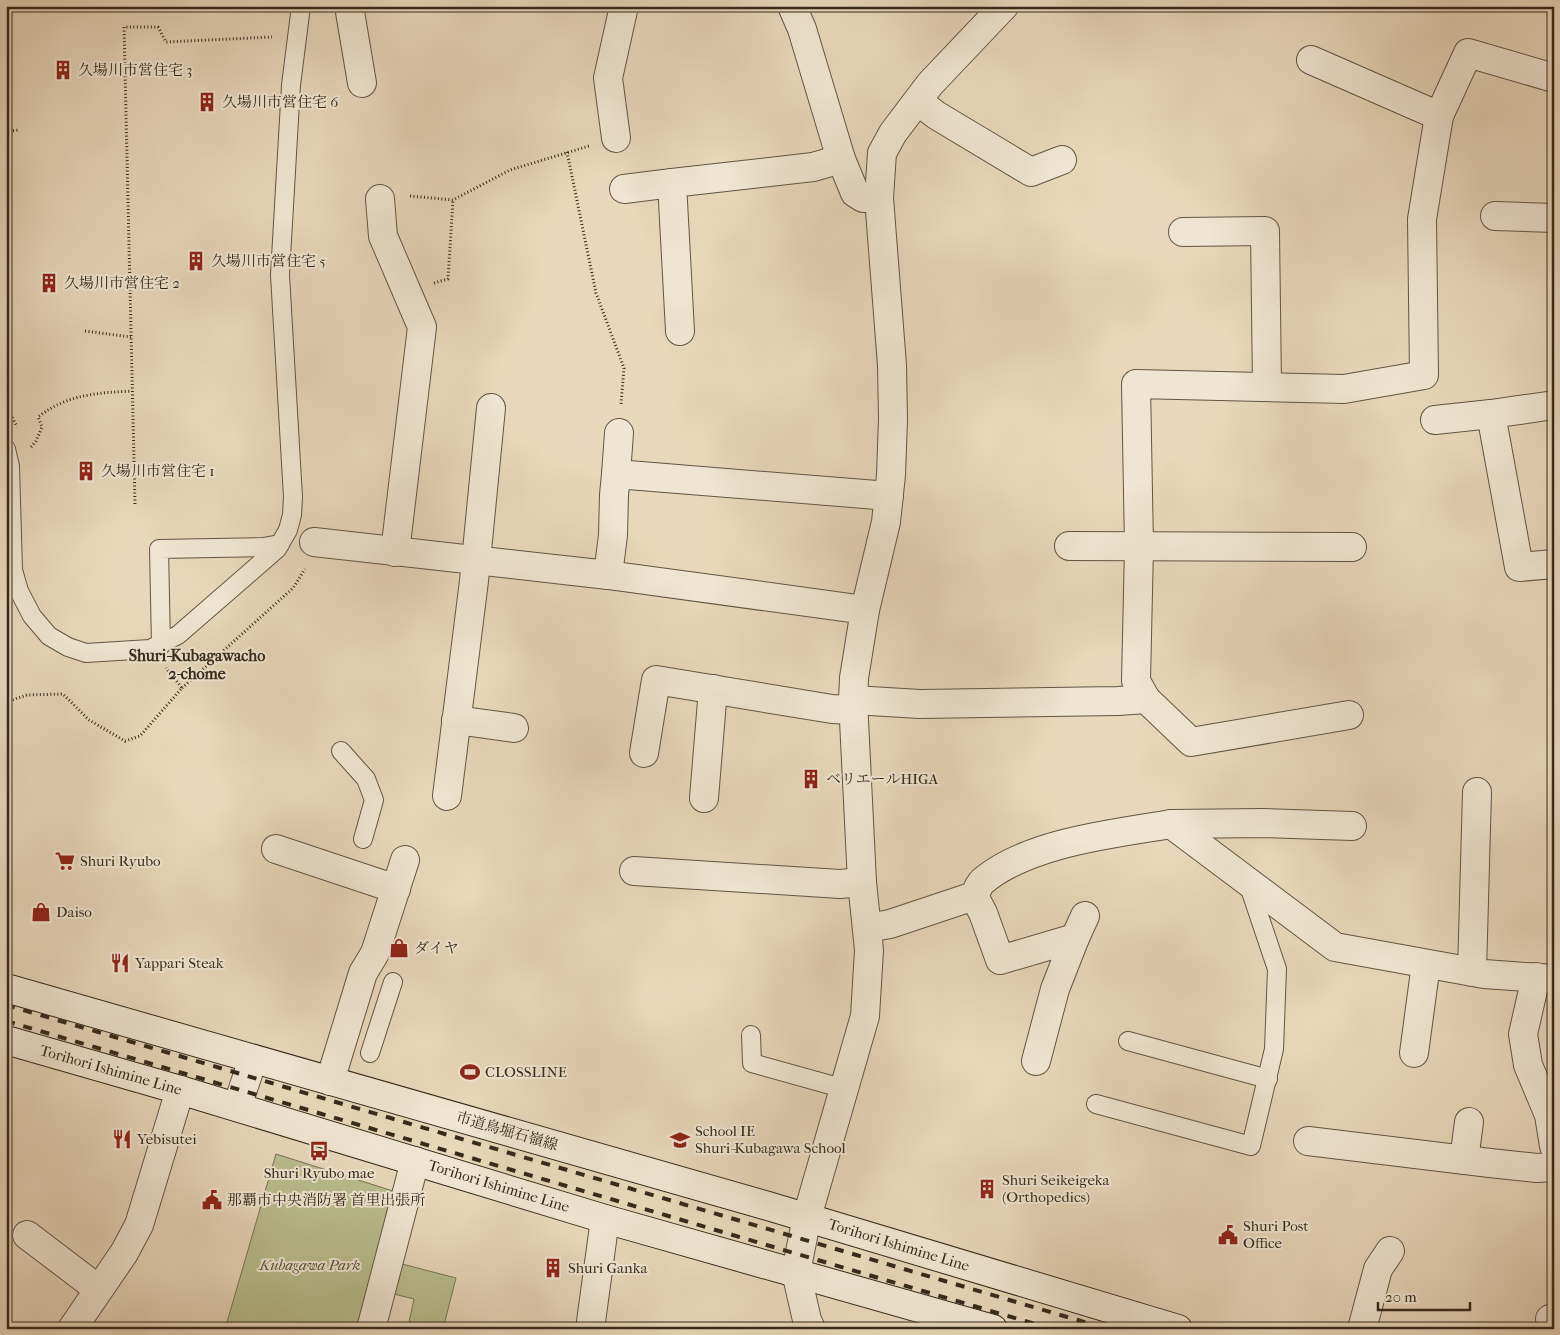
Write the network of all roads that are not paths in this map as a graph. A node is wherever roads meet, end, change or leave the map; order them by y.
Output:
1 (301, 6) edge
2 (349, 6) edge
3 (624, 6) edge
4 (792, 6) edge
5 (1004, 6) edge
6 (1311, 60) dead end
7 (1554, 78) edge
8 (362, 83) dead end
9 (918, 101) junction
10 (1439, 116) junction
11 (616, 138) road end
12 (841, 158) junction
13 (1062, 160) dead end
14 (672, 183) junction
15 (624, 189) dead end
16 (879, 198) junction
17 (380, 199) dead end
18 (1495, 216) dead end
19 (1554, 218) edge
20 (1183, 232) dead end
21 (680, 331) dead end
22 (1267, 387) junction
23 (1554, 405) edge
24 (491, 408) dead end
25 (1491, 414) junction
26 (1435, 420) dead end
27 (619, 433) road end
28 (6, 449) edge
29 (616, 474) junction
30 (889, 496) junction
31 (317, 542) road end
32 (280, 544) junction
33 (1069, 546) dead end
34 (1352, 547) dead end
35 (1139, 548) junction
36 (395, 552) junction
37 (476, 560) junction
38 (1554, 564) edge
39 (608, 575) junction
40 (865, 610) junction
41 (156, 647) junction
42 (713, 689) junction
43 (1146, 699) junction
44 (853, 705) junction
45 (1349, 715) dead end
46 (456, 720) junction
47 (514, 728) dead end
48 (341, 751) dead end
49 (644, 753) dead end
50 (1477, 792) dead end
51 (447, 796) dead end
52 (704, 798) dead end
53 (1171, 824) junction
54 (1352, 826) dead end
55 (363, 839) dead end
56 (276, 849) dead end
57 (405, 860) dead end
58 (634, 870) dead end
59 (862, 882) junction
60 (1248, 882) junction
61 (396, 890) junction
62 (974, 896) junction
63 (868, 928) junction
64 (1426, 964) junction
65 (1472, 972) junction
66 (1545, 978) edge
67 (393, 982) dead end
68 (6, 988) edge
69 (751, 1035) dead end
70 (6, 1040) edge
71 (1128, 1041) dead end
72 (370, 1053) dead end
73 (1414, 1053) dead end
74 (253, 1059) junction
75 (1036, 1061) dead end
76 (1268, 1079) junction
77 (330, 1081) junction
78 (180, 1090) junction
79 (845, 1090) junction
80 (1096, 1104) dead end
81 (237, 1108) junction
82 (1469, 1122) dead end
83 (1308, 1141) dead end
84 (1554, 1146) edge
85 (1464, 1160) junction
86 (415, 1161) junction
87 (1554, 1167) edge
88 (807, 1217) junction
89 (605, 1219) junction
90 (27, 1235) dead end
91 (1390, 1251) dead end
92 (796, 1272) junction
93 (98, 1289) junction
94 (72, 1329) edge
95 (371, 1329) edge
96 (590, 1329) edge
97 (811, 1329) edge
98 (993, 1329) edge
99 (1178, 1329) edge
100 (1362, 1329) edge

1 - 32 lane
2 - 8 street
3 - 11 street
4 - 12 street
5 - 9 street
6 - 10 street
7 - 10 street
9 - 13 street
9 - 16 street
10 - 22 street
12 - 14 street
12 - 16 street
14 - 15 street
14 - 21 street
16 - 30 street
17 - 36 street
18 - 19 street
20 - 22 street
22 - 35 street
23 - 25 street
24 - 37 street
25 - 26 street
25 - 38 street
27 - 29 street
28 - 41 lane
29 - 30 street
29 - 39 street
30 - 40 street
31 - 36 street
32 - 41 lane
32 - 41 lane
33 - 35 street
34 - 35 street
35 - 43 street
36 - 37 street
37 - 39 street
37 - 46 street
39 - 40 street
40 - 44 street
42 - 44 street
42 - 49 street
42 - 52 street
43 - 44 street
43 - 45 street
44 - 59 street
46 - 47 street
46 - 51 street
48 - 55 lane
50 - 65 street
53 - 54 street
53 - 60 street
53 - 62 street
56 - 61 street
57 - 61 street
58 - 59 street
59 - 63 street
60 - 64 street
60 - 76 lane
61 - 77 street
62 - 63 street
62 - 75 street
63 - 79 street
64 - 65 street
64 - 73 street
65 - 66 street
66 - 84 street
67 - 72 lane
68 - 74 street, Torihori Ishimine Line
69 - 79 lane
70 - 78 street, Torihori Ishimine Line
71 - 76 lane
74 - 77 street, Torihori Ishimine Line
74 - 81 street
76 - 80 lane
77 - 88 street, Torihori Ishimine Line
78 - 81 street, Torihori Ishimine Line
78 - 93 street
79 - 88 street
81 - 86 street, Torihori Ishimine Line
82 - 85 street
83 - 85 street
85 - 87 street
86 - 89 street, Torihori Ishimine Line
86 - 95 street
88 - 92 street
88 - 99 street, Torihori Ishimine Line
89 - 92 street, Torihori Ishimine Line
89 - 96 street
90 - 93 street
91 - 100 street
92 - 97 street
92 - 98 street, Torihori Ishimine Line
93 - 94 street

